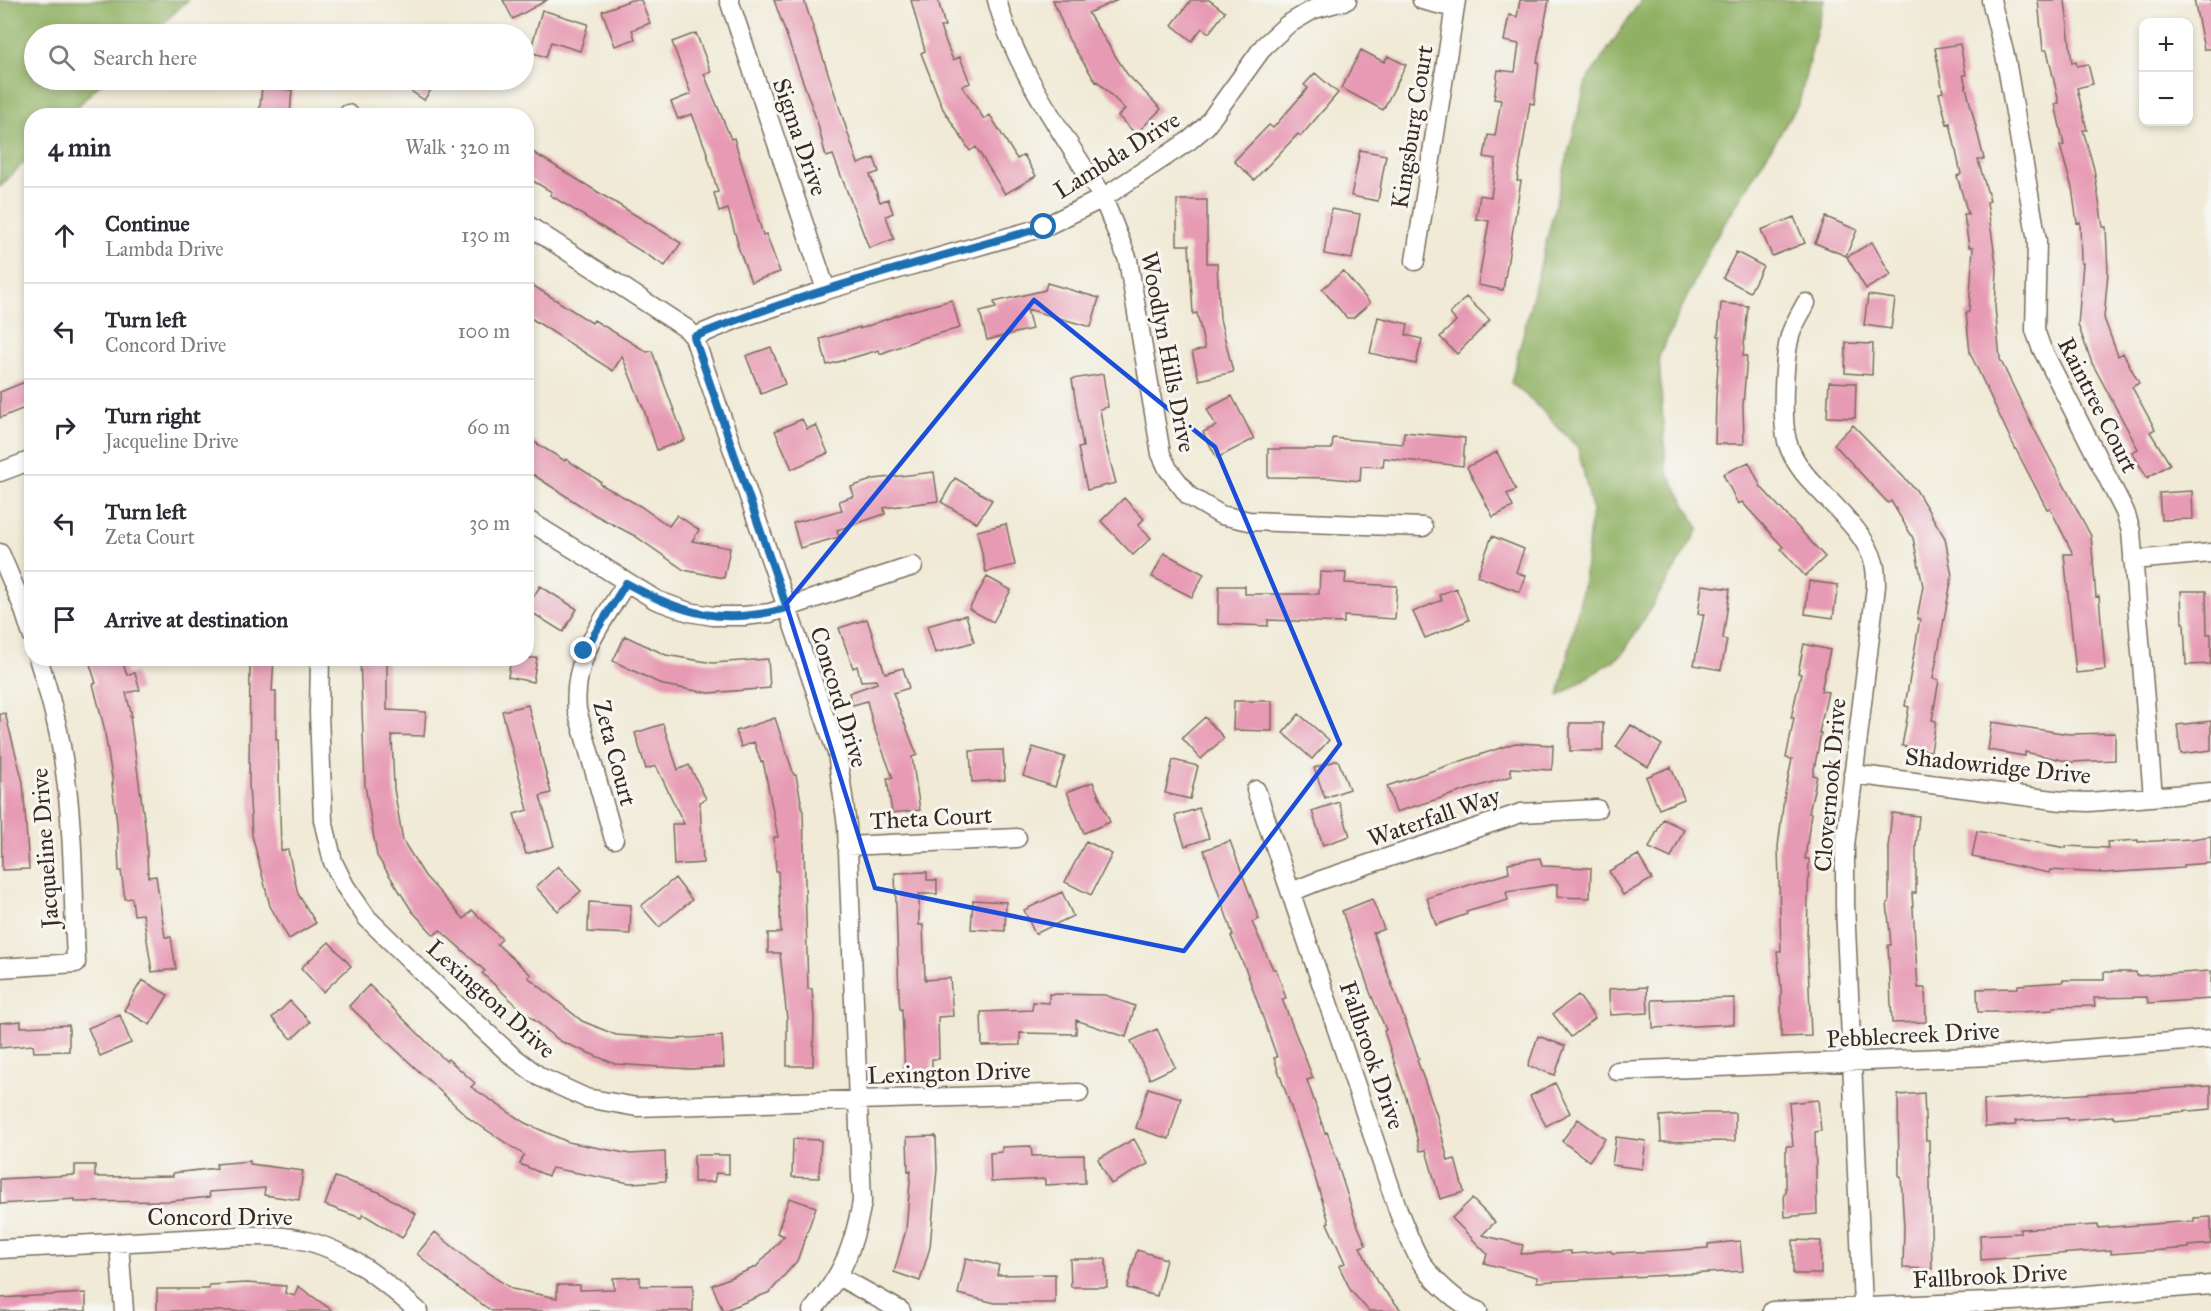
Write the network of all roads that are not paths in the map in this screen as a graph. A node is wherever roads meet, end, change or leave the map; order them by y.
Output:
1 (729, 0) edge
2 (997, 0) edge
3 (1347, 0) edge
4 (1422, 0) edge
5 (1991, 0) edge
6 (1455, 4) edge
7 (1103, 198) junction
8 (534, 229) edge
9 (1415, 261) dead end
10 (826, 290) junction
11 (1806, 303) dead end
12 (694, 337) junction
13 (24, 463) edge
14 (0, 472) edge
15 (534, 524) edge
16 (1423, 527) dead end
17 (0, 554) edge
18 (2211, 554) edge
19 (2133, 560) junction
20 (913, 566) dead end
21 (626, 583) junction
22 (787, 608) junction
23 (24, 610) edge
24 (40, 666) edge
25 (320, 666) edge
26 (1853, 774) junction
27 (1256, 790) dead end
28 (2211, 792) edge
29 (2153, 797) junction
30 (1597, 809) dead end
31 (1017, 838) dead end
32 (614, 839) dead end
33 (847, 846) junction
34 (1291, 892) junction
35 (0, 969) edge
36 (2211, 1039) edge
37 (1852, 1061) junction
38 (1617, 1071) dead end
39 (1079, 1094) dead end
40 (858, 1100) junction
41 (119, 1243) junction
42 (0, 1249) edge
43 (838, 1276) junction
44 (2211, 1285) edge
45 (1863, 1306) junction
46 (124, 1311) edge
47 (418, 1311) edge
48 (812, 1311) edge
49 (901, 1311) edge
50 (1478, 1311) edge
51 (1772, 1311) edge

1 - 10 street, Sigma Drive
2 - 7 street, Woodlyn Hills Drive
3 - 7 street, Lambda Drive
4 - 6 street
5 - 19 street, Raintree Court
6 - 9 street, Kingsburg Court
7 - 10 street, Lambda Drive
7 - 16 street, Woodlyn Hills Drive
8 - 12 street
10 - 12 street, Lambda Drive
11 - 26 street, Clovernook Drive
12 - 22 street, Concord Drive
13 - 14 street
15 - 21 street
17 - 23 street
18 - 19 street
19 - 29 street, Raintree Court
20 - 22 street
21 - 22 street
21 - 32 street, Zeta Court
22 - 33 street, Concord Drive
24 - 35 street, Jacqueline Drive
25 - 40 street, Lexington Drive
26 - 29 street, Shadowridge Drive
26 - 37 street, Clovernook Drive
27 - 34 street, Fallbrook Drive
28 - 29 street, Shadowridge Drive
30 - 34 street, Waterfall Way
31 - 33 street, Theta Court
33 - 40 street, Concord Drive
34 - 50 street, Fallbrook Drive
36 - 37 street, Pebblecreek Drive
37 - 38 street, Pebblecreek Drive
37 - 45 street, Clovernook Drive
39 - 40 street, Lexington Drive
40 - 43 street, Concord Drive
41 - 42 street, Concord Drive
41 - 46 street
41 - 47 street, Concord Drive
43 - 48 street, Concord Drive
43 - 49 street
44 - 45 street, Fallbrook Drive
45 - 51 street, Fallbrook Drive

